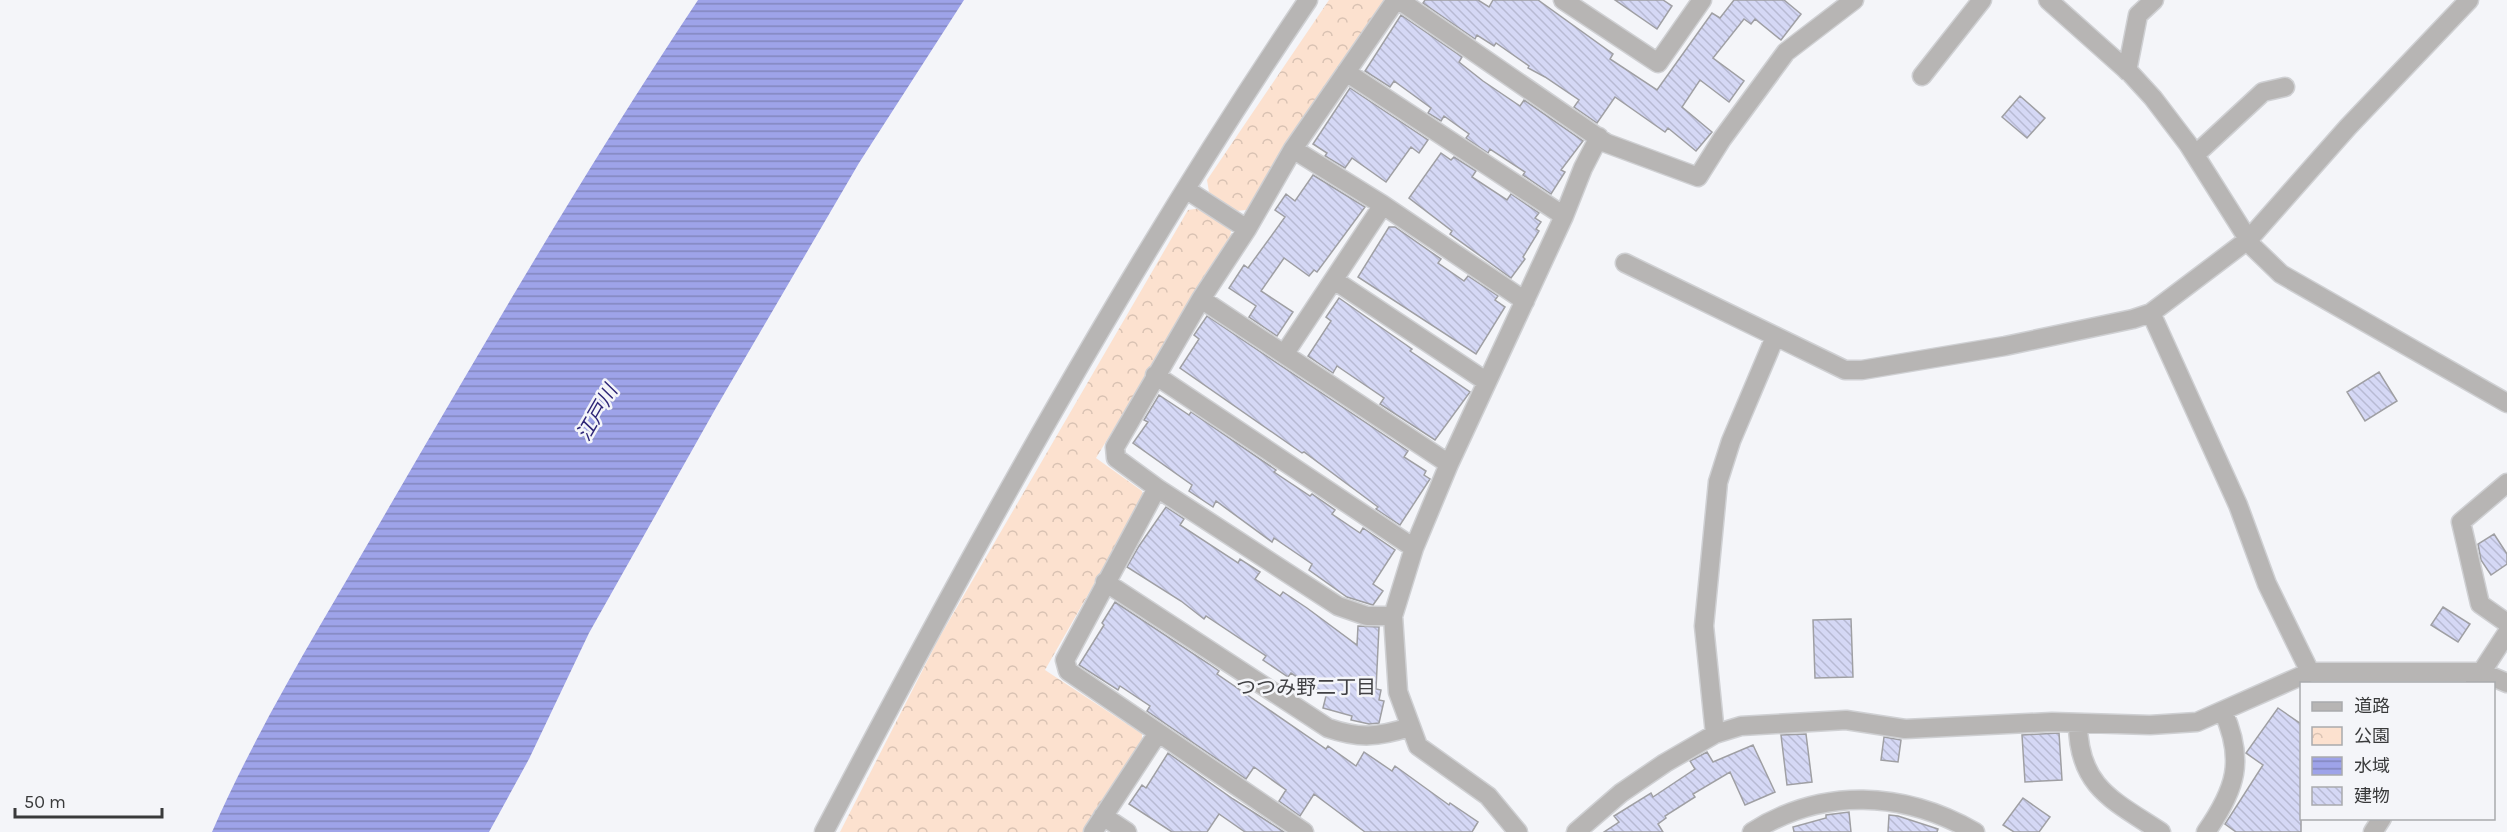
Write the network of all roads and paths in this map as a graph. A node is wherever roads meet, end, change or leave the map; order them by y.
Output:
1 (1308, 0) edge
2 (1397, 0) edge
3 (1563, 0) edge
4 (1702, 0) edge
5 (1854, 0) edge
6 (1982, 0) edge
7 (2048, 0) edge
8 (2154, 0) edge
9 (2469, 0) edge
10 (2127, 71) junction
11 (1346, 72) junction
12 (1922, 76) dead end
13 (2285, 87) dead end
14 (1599, 137) junction
15 (1293, 149) junction
16 (2195, 155) junction
17 (1187, 189) junction
18 (1383, 205) junction
19 (1564, 216) junction
20 (1247, 229) junction
21 (2249, 239) junction
22 (1625, 263) dead end
23 (1334, 280) junction
24 (1201, 298) junction
25 (1525, 300) junction
26 (2151, 313) junction
27 (1775, 337) junction
28 (1285, 354) junction
29 (1155, 375) junction
30 (1487, 382) junction
31 (2506, 398) edge
32 (1449, 464) junction
33 (2507, 483) edge
34 (1157, 488) junction
35 (1414, 548) junction
36 (1105, 582) junction
37 (1393, 616) junction
38 (2507, 623) edge
39 (2507, 633) edge
40 (2310, 672) junction
41 (2477, 678) edge
42 (2507, 683) edge
43 (2223, 711) junction
44 (2078, 723) junction
45 (1410, 727) junction
46 (1158, 733) junction
47 (1716, 734) junction
48 (1103, 816) junction
49 (824, 832) edge
50 (1093, 832) edge
51 (1127, 832) edge
52 (1304, 832) edge
53 (1518, 832) edge
54 (1576, 832) edge
55 (1752, 832) edge
56 (1975, 832) edge
57 (2161, 832) edge
58 (2206, 832) edge

1 - 17 street
2 - 11 street
2 - 14 street
3 - 4 street
5 - 14 street
6 - 12 street
7 - 10 street
8 - 10 street
9 - 21 street
10 - 16 street
11 - 15 street
11 - 19 street
13 - 16 street
14 - 19 street
15 - 18 street
15 - 20 street
16 - 21 street
17 - 20 street
17 - 49 street
18 - 23 street
18 - 25 street
19 - 25 street
20 - 24 street
21 - 26 street
21 - 31 street
22 - 27 street
23 - 28 street
23 - 30 street
24 - 28 street
24 - 29 street
25 - 30 street
26 - 27 street
26 - 40 street
27 - 47 street
28 - 32 street
29 - 34 street
29 - 35 street
30 - 32 street
32 - 35 street
33 - 38 street
34 - 36 street
34 - 37 street
35 - 37 street
36 - 45 street
36 - 46 street
37 - 45 street
39 - 41 street
40 - 41 street
40 - 43 street
41 - 42 street
43 - 44 street
43 - 58 street
44 - 47 street
44 - 57 street
45 - 53 street
46 - 48 street
46 - 52 street
47 - 54 street
48 - 50 street
48 - 51 street
55 - 56 street

